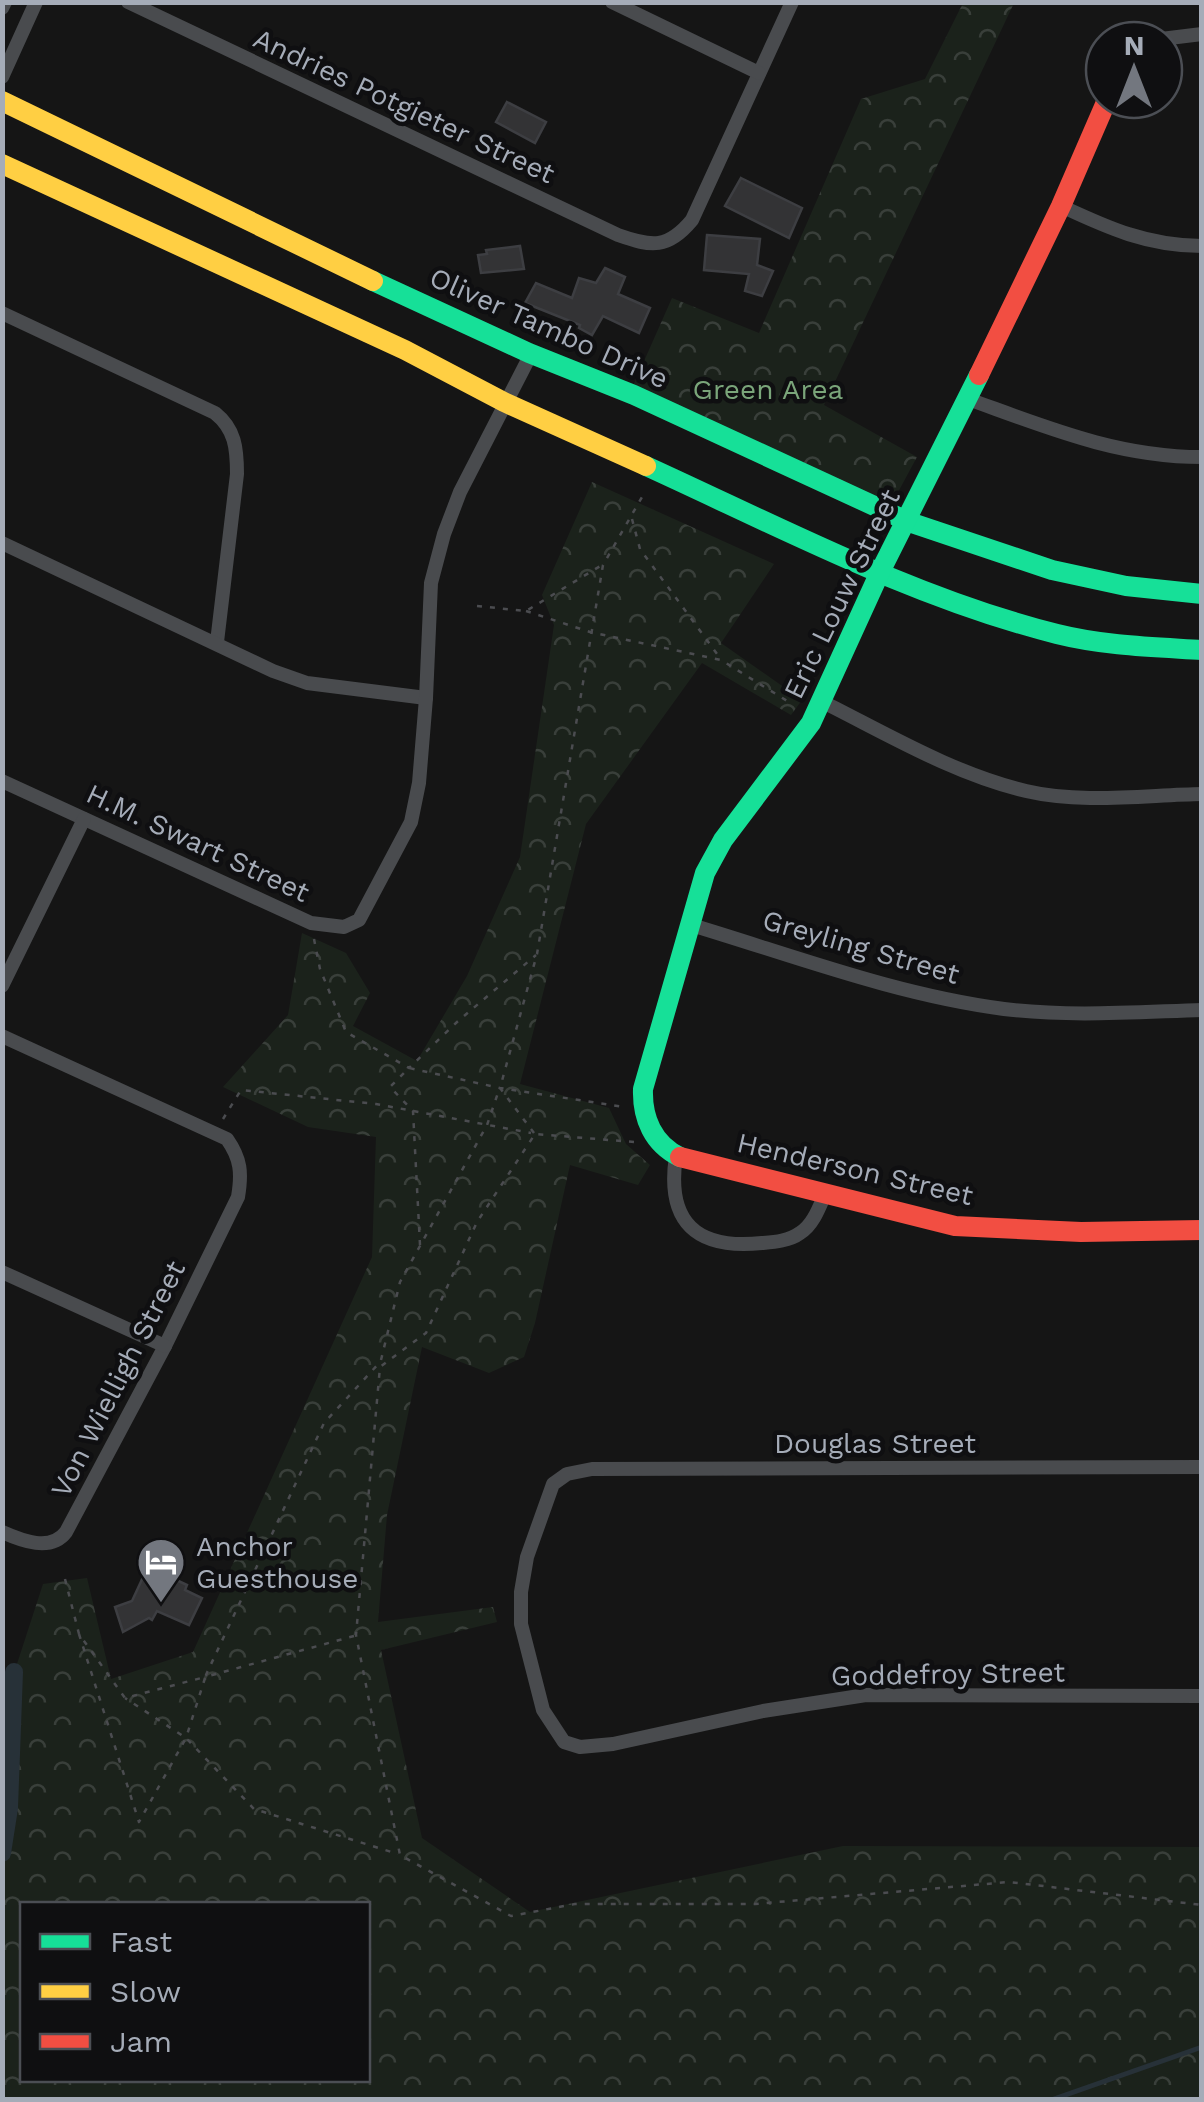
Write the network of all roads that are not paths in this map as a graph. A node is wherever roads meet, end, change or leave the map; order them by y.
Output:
1 (36, 2) edge
2 (128, 2) edge
3 (612, 2) edge
4 (792, 2) edge
5 (758, 73) junction
6 (2, 77) edge
7 (2, 102) edge
8 (1098, 120) edge
9 (2, 164) edge
10 (1061, 206) junction
11 (1202, 246) edge
12 (2, 313) edge
13 (531, 354) junction
14 (968, 399) junction
15 (504, 402) junction
16 (1202, 457) edge
17 (906, 522) junction
18 (2, 542) edge
19 (880, 572) junction
20 (1202, 594) edge
21 (216, 642) junction
22 (1202, 650) edge
23 (426, 698) junction
24 (823, 702) junction
25 (2, 781) edge
26 (1202, 794) edge
27 (84, 819) junction
28 (688, 924) junction
29 (2, 986) edge
30 (1202, 1010) edge
31 (2, 1036) edge
32 (668, 1150) junction
33 (825, 1194) junction
34 (1202, 1230) edge
35 (2, 1272) edge
36 (165, 1346) junction
37 (1202, 1467) edge
38 (8, 1535) edge
39 (1202, 1696) edge
40 (580, 1747) joint

1 - 6 street
2 - 5 street, Andries Potgieter Street
3 - 5 street
4 - 5 street
7 - 13 street, Oliver Tambo Drive
8 - 10 street, Eric Louw Street
9 - 15 street
10 - 11 street
10 - 14 street, Eric Louw Street
12 - 21 street
13 - 15 street
13 - 17 street, Oliver Tambo Drive
14 - 16 street
14 - 17 street, Eric Louw Street
15 - 19 street
15 - 23 street
17 - 19 street, Eric Louw Street
17 - 20 street, Oliver Tambo Drive
18 - 21 street
19 - 22 street
19 - 24 street, Eric Louw Street
21 - 23 street
23 - 27 street, H.M. Swart Street
24 - 26 street
24 - 28 street, Eric Louw Street
25 - 27 street, H.M. Swart Street
27 - 29 street
28 - 30 street, Greyling Street
28 - 32 street, Eric Louw Street
31 - 36 street, Von Wielligh Street
32 - 33 street, Henderson Street
32 - 33 street
33 - 34 street, Henderson Street
35 - 36 street
36 - 38 street, Von Wielligh Street
37 - 40 street, Douglas Street
39 - 40 street, Goddefroy Street

